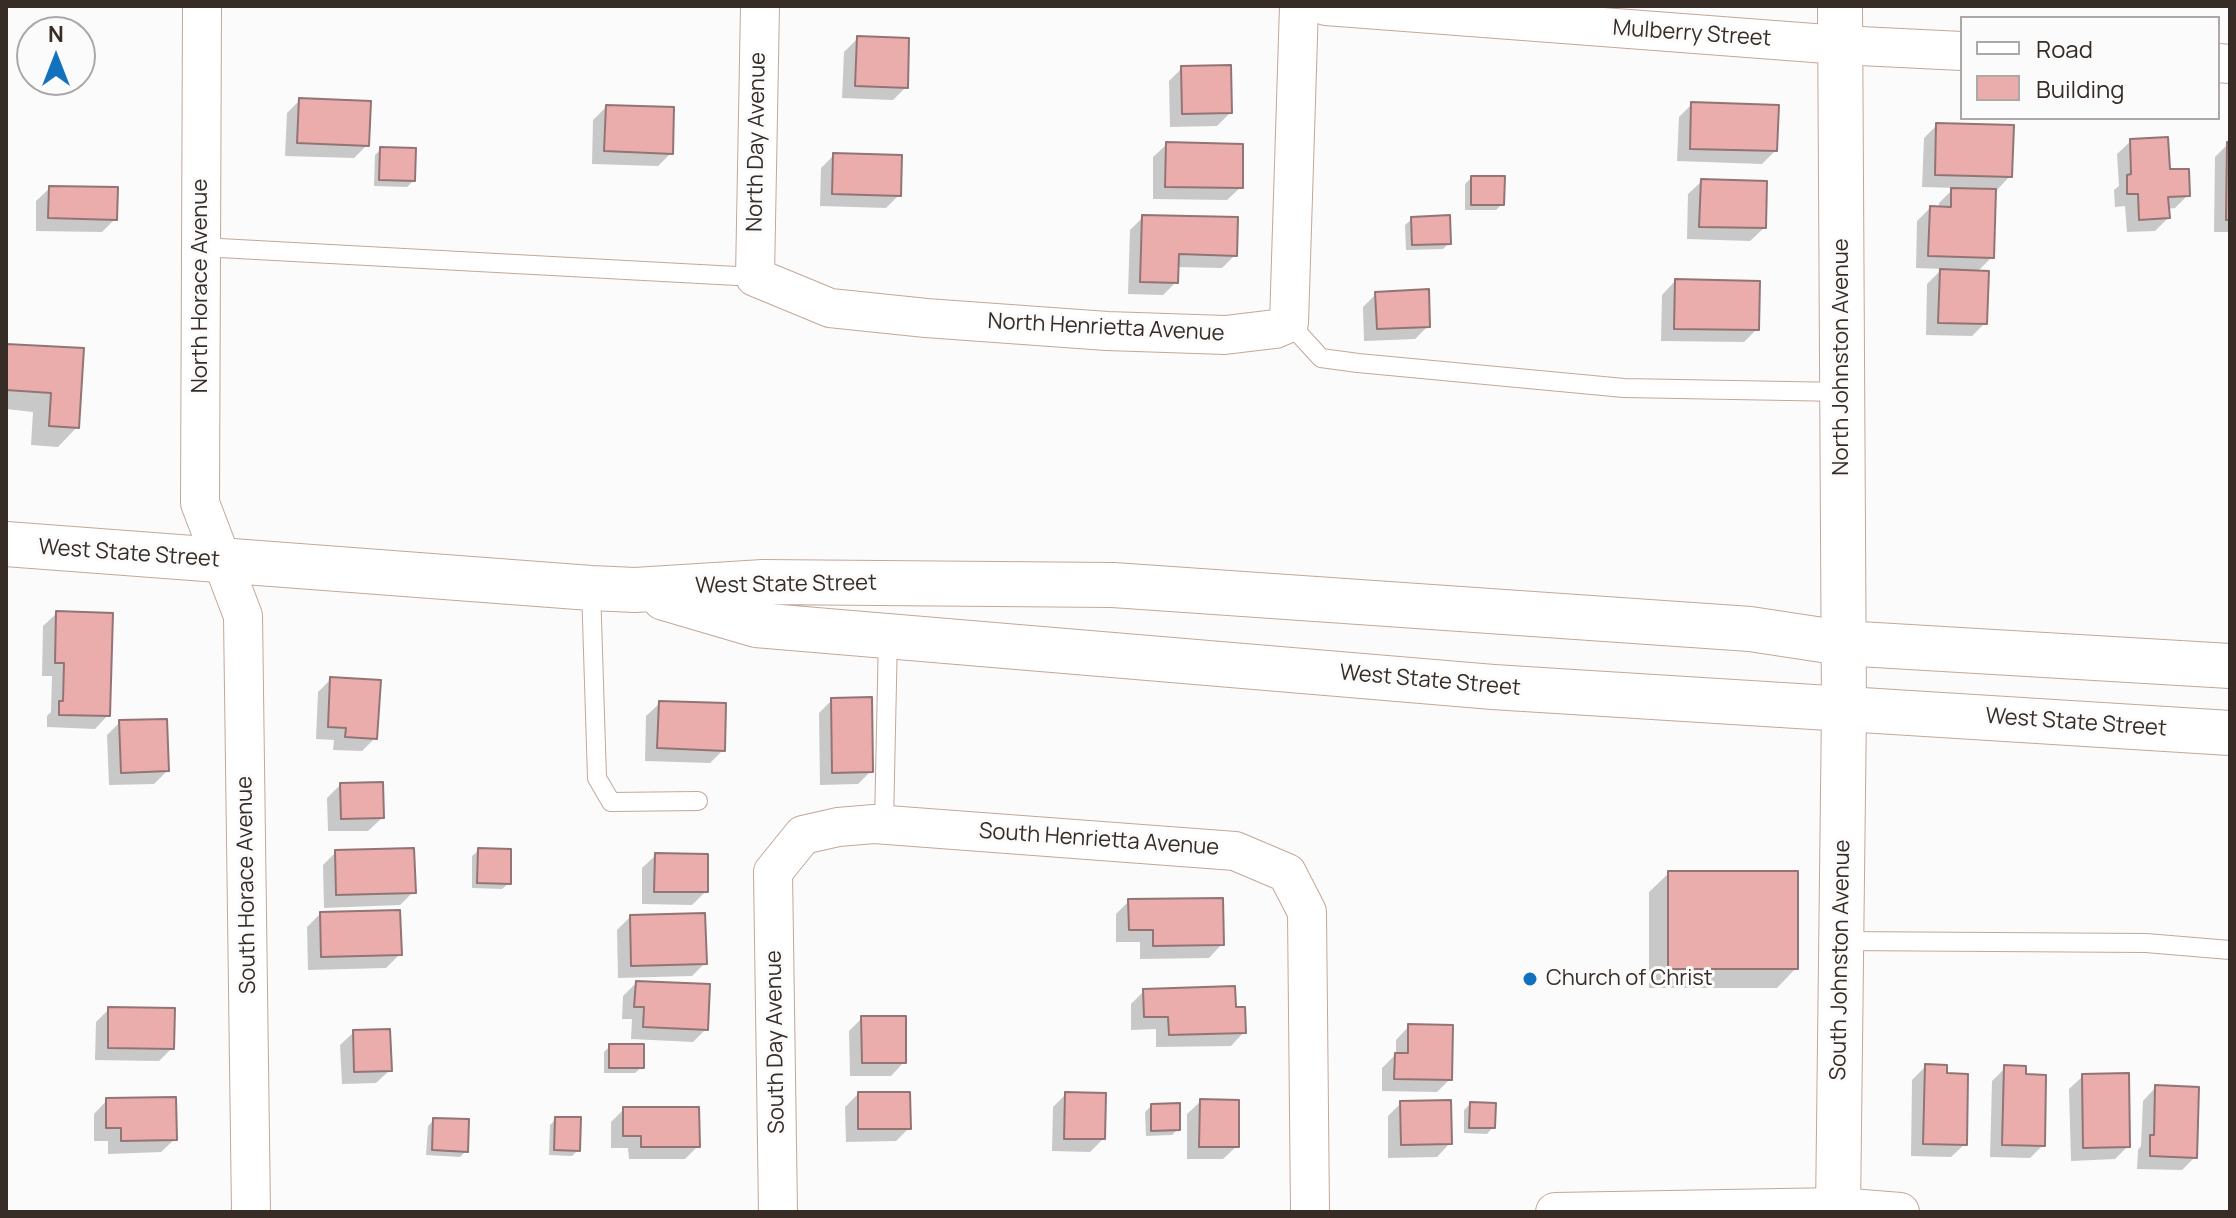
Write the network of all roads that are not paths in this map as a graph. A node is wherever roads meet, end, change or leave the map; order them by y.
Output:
1 (202, 6) edge
2 (760, 6) edge
3 (1299, 6) edge
4 (1326, 6) edge
5 (1840, 26) edge
6 (1960, 51) edge
7 (201, 247) junction
8 (755, 277) junction
9 (1289, 323) junction
10 (1842, 392) junction
11 (6, 544) edge
12 (224, 561) junction
13 (591, 588) junction
14 (635, 590) junction
15 (888, 635) junction
16 (1842, 643) junction
17 (2230, 666) edge
18 (1844, 708) junction
19 (2230, 733) edge
20 (698, 801) dead end
21 (884, 824) junction
22 (773, 872) joint
23 (1841, 941) junction
24 (2230, 950) edge
25 (1838, 1210) edge
26 (251, 1212) edge
27 (778, 1212) edge
28 (1310, 1212) edge
29 (1555, 1212) edge
30 (1900, 1212) edge

1 - 7 street, North Horace Avenue
2 - 8 street, North Day Avenue
3 - 9 street
4 - 5 street, Mulberry Street
5 - 6 street, Mulberry Street
5 - 10 main road, North Johnston Avenue
7 - 8 lane
7 - 12 street, North Horace Avenue
8 - 9 street, North Henrietta Avenue
9 - 10 lane
10 - 16 main road, North Johnston Avenue
11 - 12 main road, West State Street
12 - 13 main road, West State Street
12 - 26 street, South Horace Avenue
13 - 14 main road, West State Street
13 - 20 lane
14 - 15 main road, West State Street
14 - 16 main road, West State Street
15 - 18 main road, West State Street
15 - 21 lane
16 - 17 main road, West State Street
16 - 18 main road, North Johnston Avenue
18 - 19 main road, West State Street
18 - 23 main road, South Johnston Avenue
21 - 22 street, South Henrietta Avenue
21 - 28 street, South Henrietta Avenue
22 - 27 street, South Day Avenue
23 - 24 lane
23 - 25 main road, South Johnston Avenue
25 - 29 street
25 - 30 street

